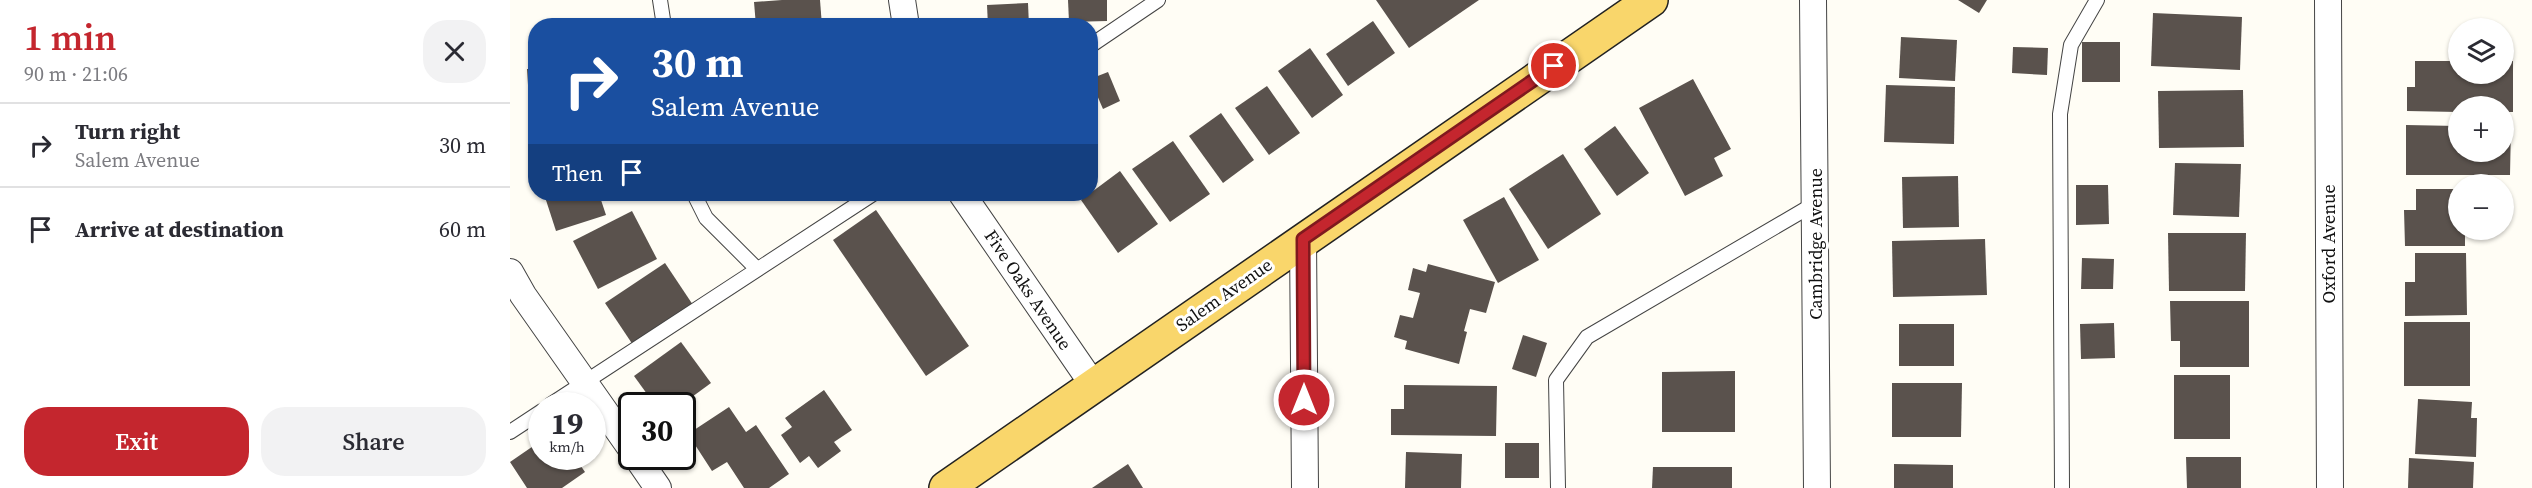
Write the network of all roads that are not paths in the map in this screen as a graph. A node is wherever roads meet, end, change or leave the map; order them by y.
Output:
1 (660, 0) edge
2 (902, 0) edge
3 (1158, 0) edge
4 (1651, 0) edge
5 (1814, 0) edge
6 (2097, 0) edge
7 (2328, 0) edge
8 (663, 18) edge
9 (905, 18) edge
10 (1098, 41) edge
11 (698, 201) edge
12 (862, 201) edge
13 (967, 201) edge
14 (1816, 203) junction
15 (1303, 239) junction
16 (757, 269) junction
17 (510, 272) edge
18 (584, 382) junction
19 (1094, 386) junction
20 (569, 392) edge
21 (528, 420) edge
22 (618, 430) edge
23 (510, 432) edge
24 (646, 470) edge
25 (658, 488) edge
26 (946, 488) edge
27 (1305, 488) edge
28 (1558, 488) edge
29 (1817, 488) edge
30 (2062, 488) edge
31 (2330, 488) edge

1 - 8 lane
2 - 9 street
3 - 10 lane
4 - 15 main road, Salem Avenue
5 - 14 street, Cambridge Avenue
6 - 30 lane
7 - 31 street, Oxford Avenue
11 - 16 lane
12 - 16 lane
13 - 19 street, Five Oaks Avenue
14 - 28 lane
14 - 29 street, Cambridge Avenue
15 - 19 main road, Salem Avenue
15 - 27 street
16 - 18 lane
17 - 18 street
18 - 20 lane
18 - 22 street
19 - 26 main road, Salem Avenue
21 - 23 lane
24 - 25 street

